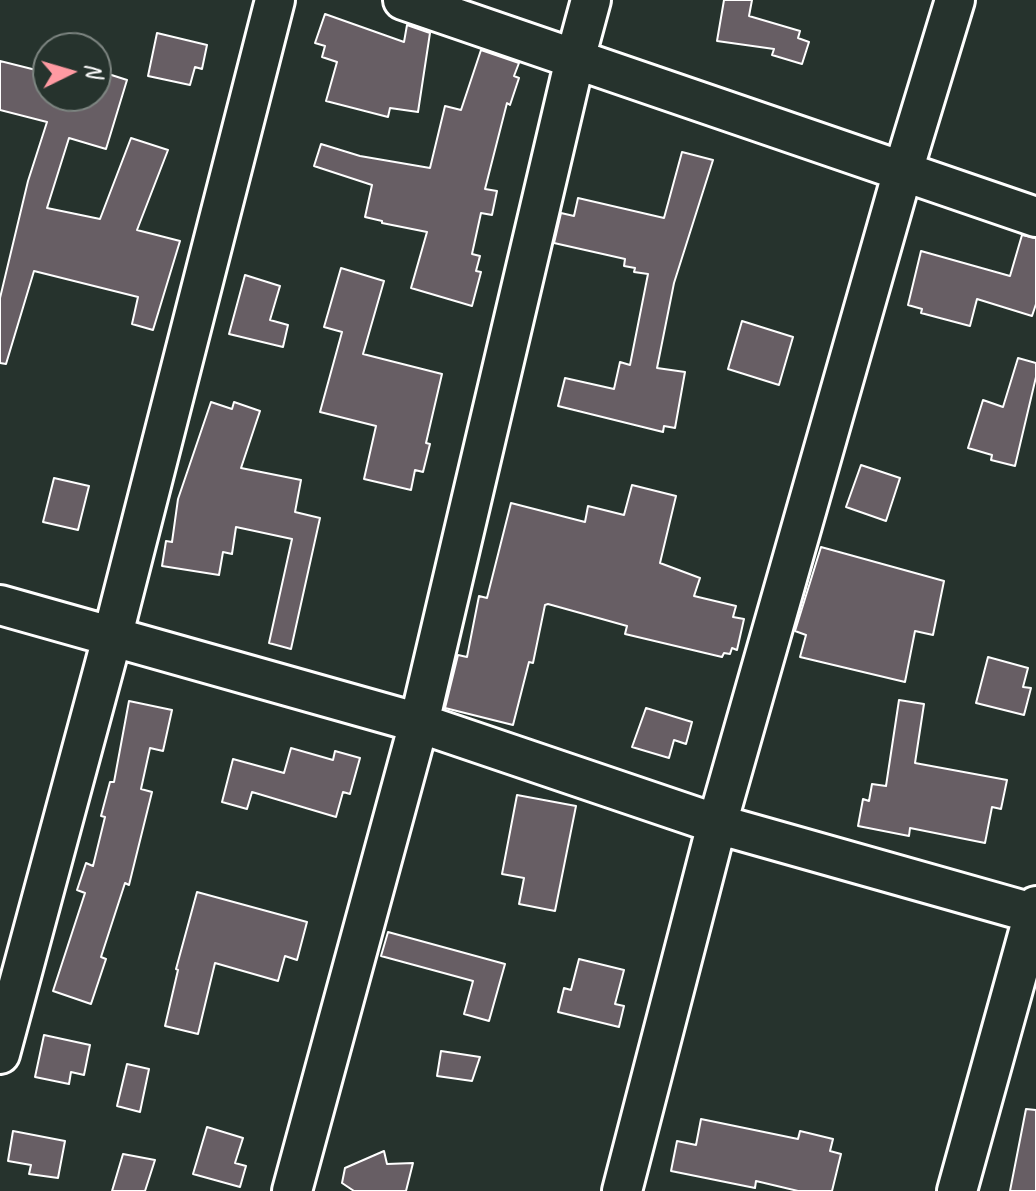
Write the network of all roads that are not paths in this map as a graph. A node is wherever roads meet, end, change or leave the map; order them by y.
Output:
1 (275, 0) edge
2 (403, 0) edge
3 (591, 0) edge
4 (955, 0) edge
5 (575, 59) junction
6 (903, 171) junction
7 (1036, 217) edge
8 (0, 605) edge
9 (112, 638) junction
10 (419, 723) junction
11 (717, 824) junction
12 (1035, 911) edge
13 (0, 1054) edge
14 (292, 1191) edge
15 (622, 1191) edge
16 (957, 1191) edge

1 - 9 street
2 - 5 street
3 - 5 street
4 - 6 street
5 - 6 street
5 - 10 street
6 - 7 street
6 - 11 street
8 - 9 street
9 - 10 street
9 - 13 street
10 - 11 street
10 - 14 street
11 - 12 street
11 - 15 street
12 - 16 street

